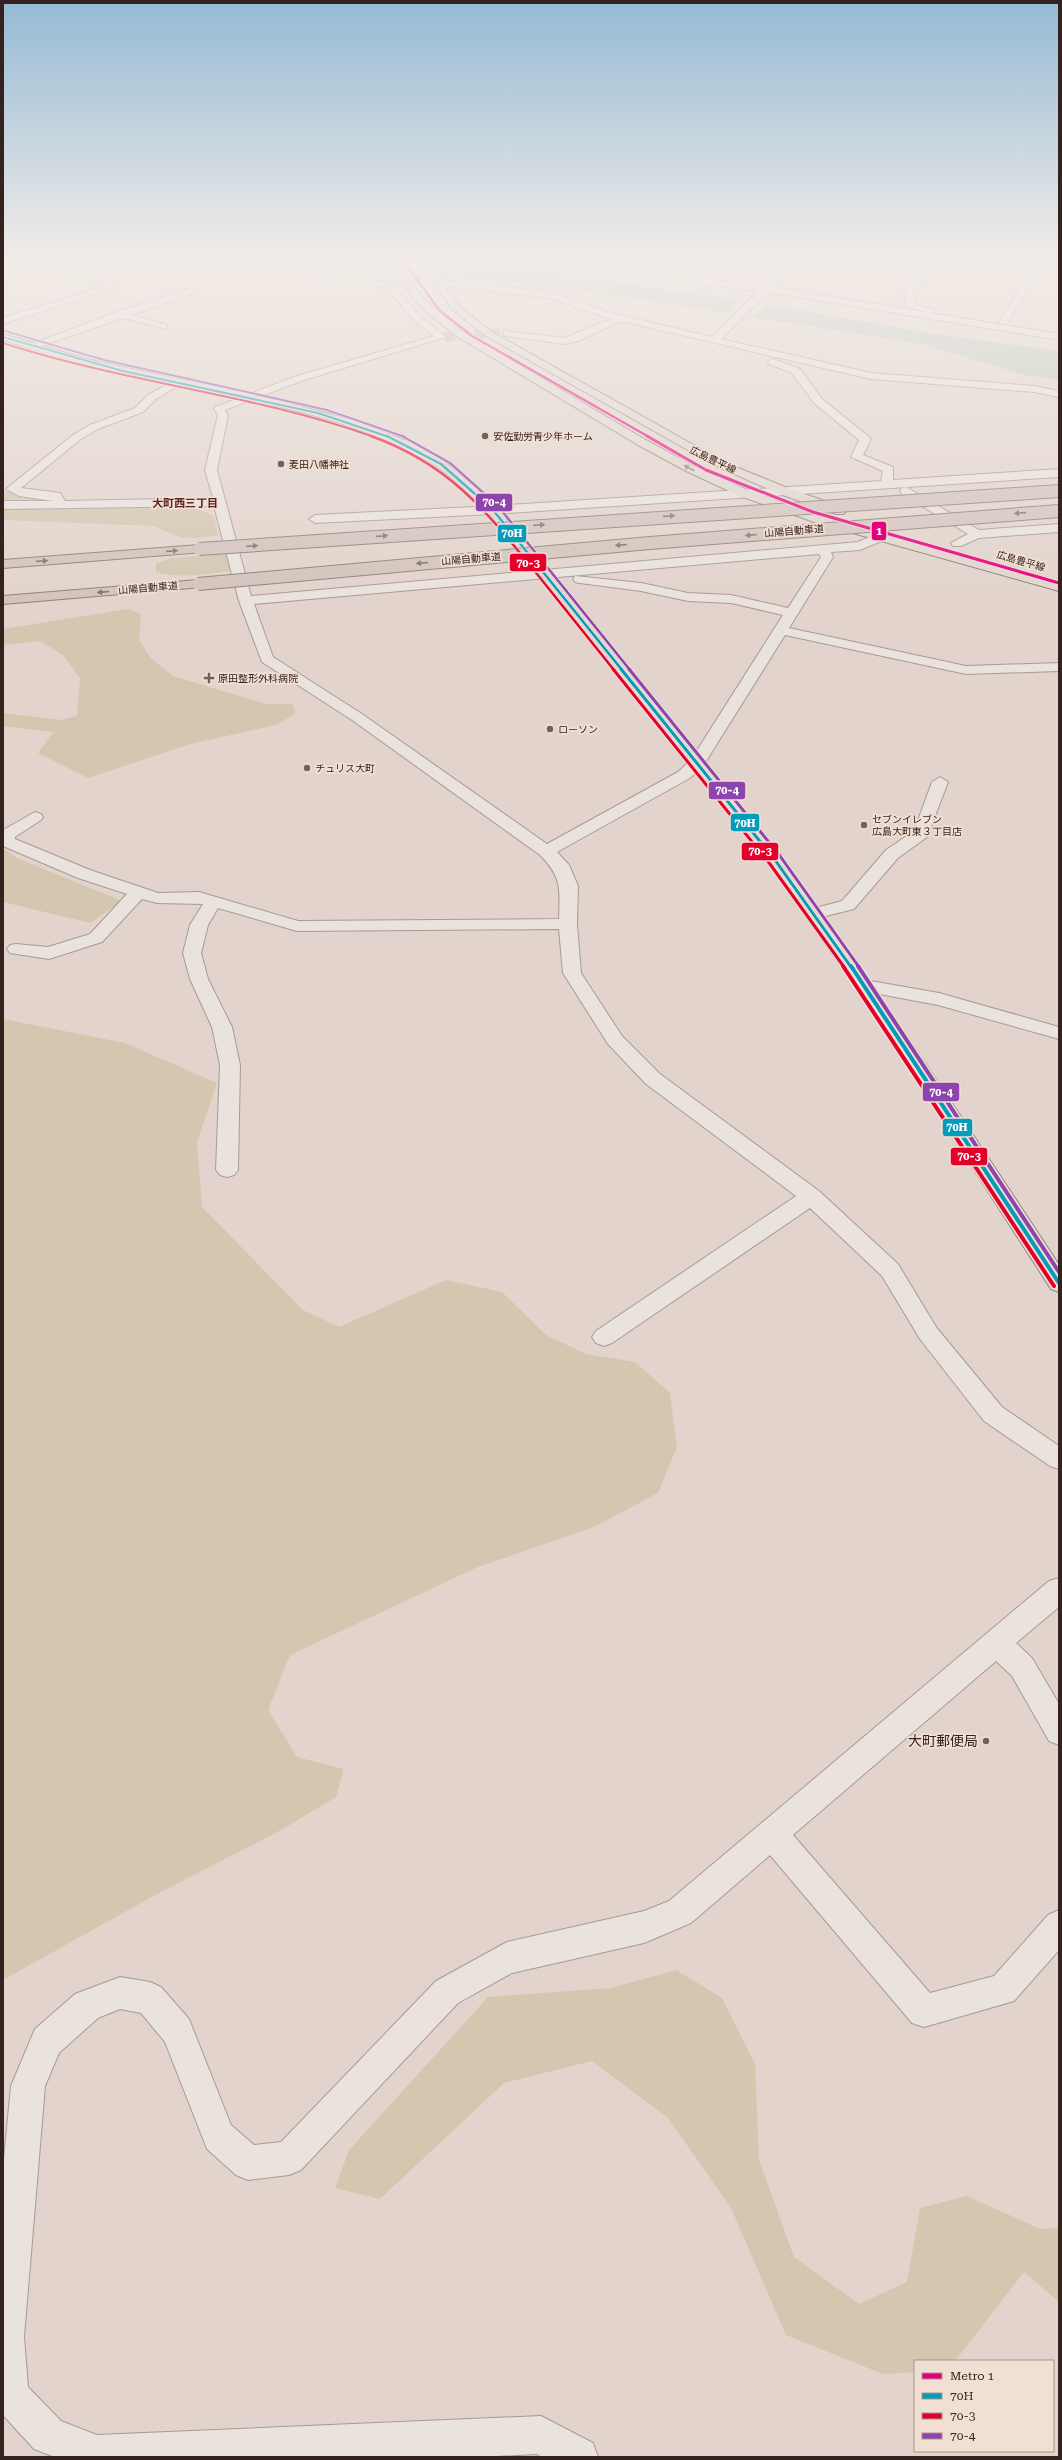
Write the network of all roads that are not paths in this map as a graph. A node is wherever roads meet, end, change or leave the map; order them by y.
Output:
1 (126, 371) edge
2 (322, 371) edge
3 (523, 371) edge
4 (554, 371) edge
5 (795, 371) edge
6 (847, 371) edge
7 (177, 382) junction
8 (1059, 394) edge
9 (246, 396) junction
10 (1059, 472) edge
11 (887, 484) junction
12 (781, 490) junction
13 (1059, 491) edge
14 (744, 493) junction
15 (219, 502) junction
16 (58, 504) junction
17 (3, 505) edge
18 (493, 510) junction
19 (1059, 510) edge
20 (315, 519) dead end
21 (1059, 528) edge
22 (977, 534) junction
23 (880, 537) junction
24 (958, 543) junction
25 (823, 549) junction
26 (3, 564) edge
27 (1059, 571) edge
28 (545, 574) junction
29 (1059, 587) edge
30 (3, 600) edge
31 (246, 601) junction
32 (792, 613) junction
33 (781, 630) junction
34 (1059, 667) edge
35 (697, 763) junction
36 (940, 782) dead end
37 (35, 817) dead end
38 (546, 851) junction
39 (139, 892) junction
40 (213, 901) junction
41 (814, 914) junction
42 (568, 924) junction
43 (16, 949) dead end
44 (865, 986) junction
45 (1059, 1033) edge
46 (226, 1170) dead end
47 (811, 1196) junction
48 (1059, 1283) edge
49 (604, 1337) dead end
50 (1059, 1459) edge
51 (1059, 1590) edge
52 (997, 1643) junction
53 (1059, 1731) edge
54 (772, 1834) junction
55 (1059, 1926) edge
56 (579, 2457) edge

1 - 7 main road
2 - 9 street
14 -> 3 main road, 広島豊平線
4 - 12 main road, 広島豊平線
5 - 11 street
6 - 8 street
7 - 9 main road
7 - 16 street
9 - 15 street
9 - 18 main road
10 - 11 street
11 - 12 street
11 - 22 street
12 - 14 street
12 - 24 main road, 広島豊平線
26 -> 13 highway, 山陽自動車道, bridge
14 - 18 street
14 - 23 main road, 広島豊平線
15 - 16 street
15 - 31 street
16 - 17 street
18 - 20 street
18 - 28 main road
19 -> 30 highway, 山陽自動車道, bridge
21 - 22 street
22 - 24 street
23 - 25 street
23 - 29 main road, 広島豊平線
24 - 27 main road, 広島豊平線
25 - 28 street
25 - 32 street
28 - 31 street
28 - 32 street
28 - 35 main road
31 - 38 street
32 - 33 street
33 - 34 street
33 - 35 street
35 - 38 street
35 - 41 main road
36 - 41 street
37 - 39 street
38 - 42 street
39 - 40 street
39 - 43 street
40 - 42 street
40 - 46 street
41 - 44 main road
42 - 47 street
44 - 45 street
44 - 48 main road
47 - 49 street
47 - 50 street
51 - 52 street
52 - 53 street
52 - 54 street
54 - 55 street
54 - 56 street

